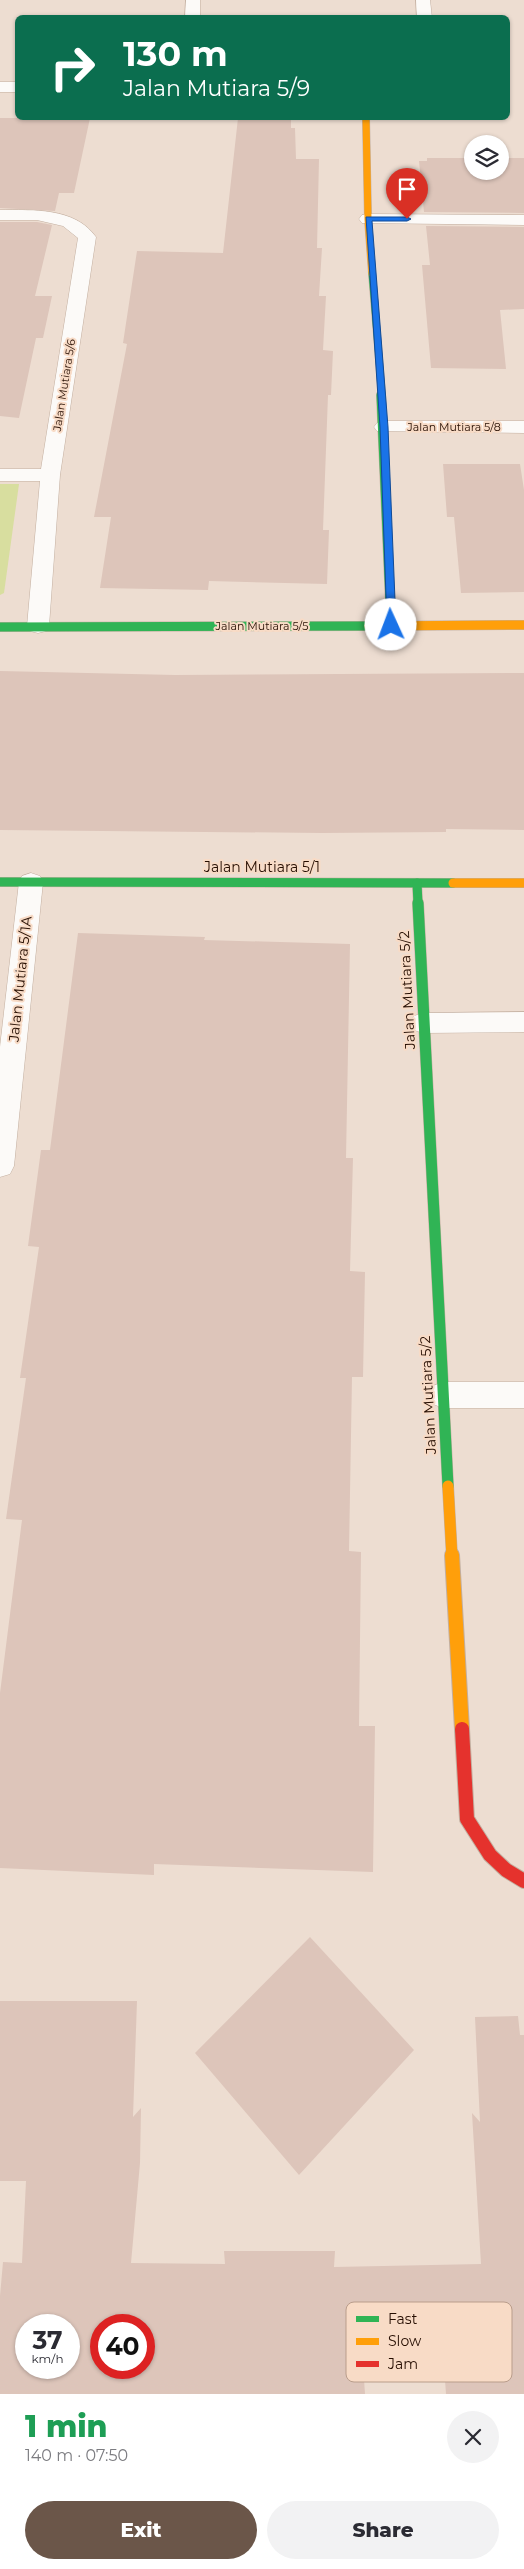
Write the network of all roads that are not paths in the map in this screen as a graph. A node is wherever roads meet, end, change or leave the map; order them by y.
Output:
1 (193, 0) edge
2 (424, 0) edge
3 (192, 15) edge
4 (425, 15) edge
5 (0, 87) edge
6 (15, 87) edge
7 (366, 120) edge
8 (0, 215) edge
9 (368, 218) junction
10 (524, 220) edge
11 (384, 427) junction
12 (524, 427) edge
13 (0, 475) edge
14 (50, 475) junction
15 (391, 625) junction
16 (524, 625) edge
17 (38, 626) junction
18 (0, 627) edge
19 (0, 882) edge
20 (31, 882) junction
21 (416, 883) junction
22 (524, 883) edge
23 (524, 1022) edge
24 (424, 1023) junction
25 (0, 1166) edge
26 (443, 1395) junction
27 (524, 1395) edge
28 (524, 1881) edge

1 - 3 street
2 - 4 street
5 - 6 street
7 - 9 street
8 - 14 street, Jalan Mutiara 5/6
9 - 10 street
9 - 11 street
11 - 12 street, Jalan Mutiara 5/8
11 - 15 street
13 - 14 street
14 - 17 street, Jalan Mutiara 5/6
15 - 16 street, Jalan Mutiara 5/5
15 - 17 street, Jalan Mutiara 5/5
17 - 18 street, Jalan Mutiara 5/5
19 - 20 street, Jalan Mutiara 5/1
20 - 21 street, Jalan Mutiara 5/1
20 - 25 street, Jalan Mutiara 5/1A
21 - 22 street, Jalan Mutiara 5/1
21 - 24 street, Jalan Mutiara 5/2
23 - 24 street
24 - 26 street, Jalan Mutiara 5/2
26 - 27 street
26 - 28 street, Jalan Mutiara 5/2

